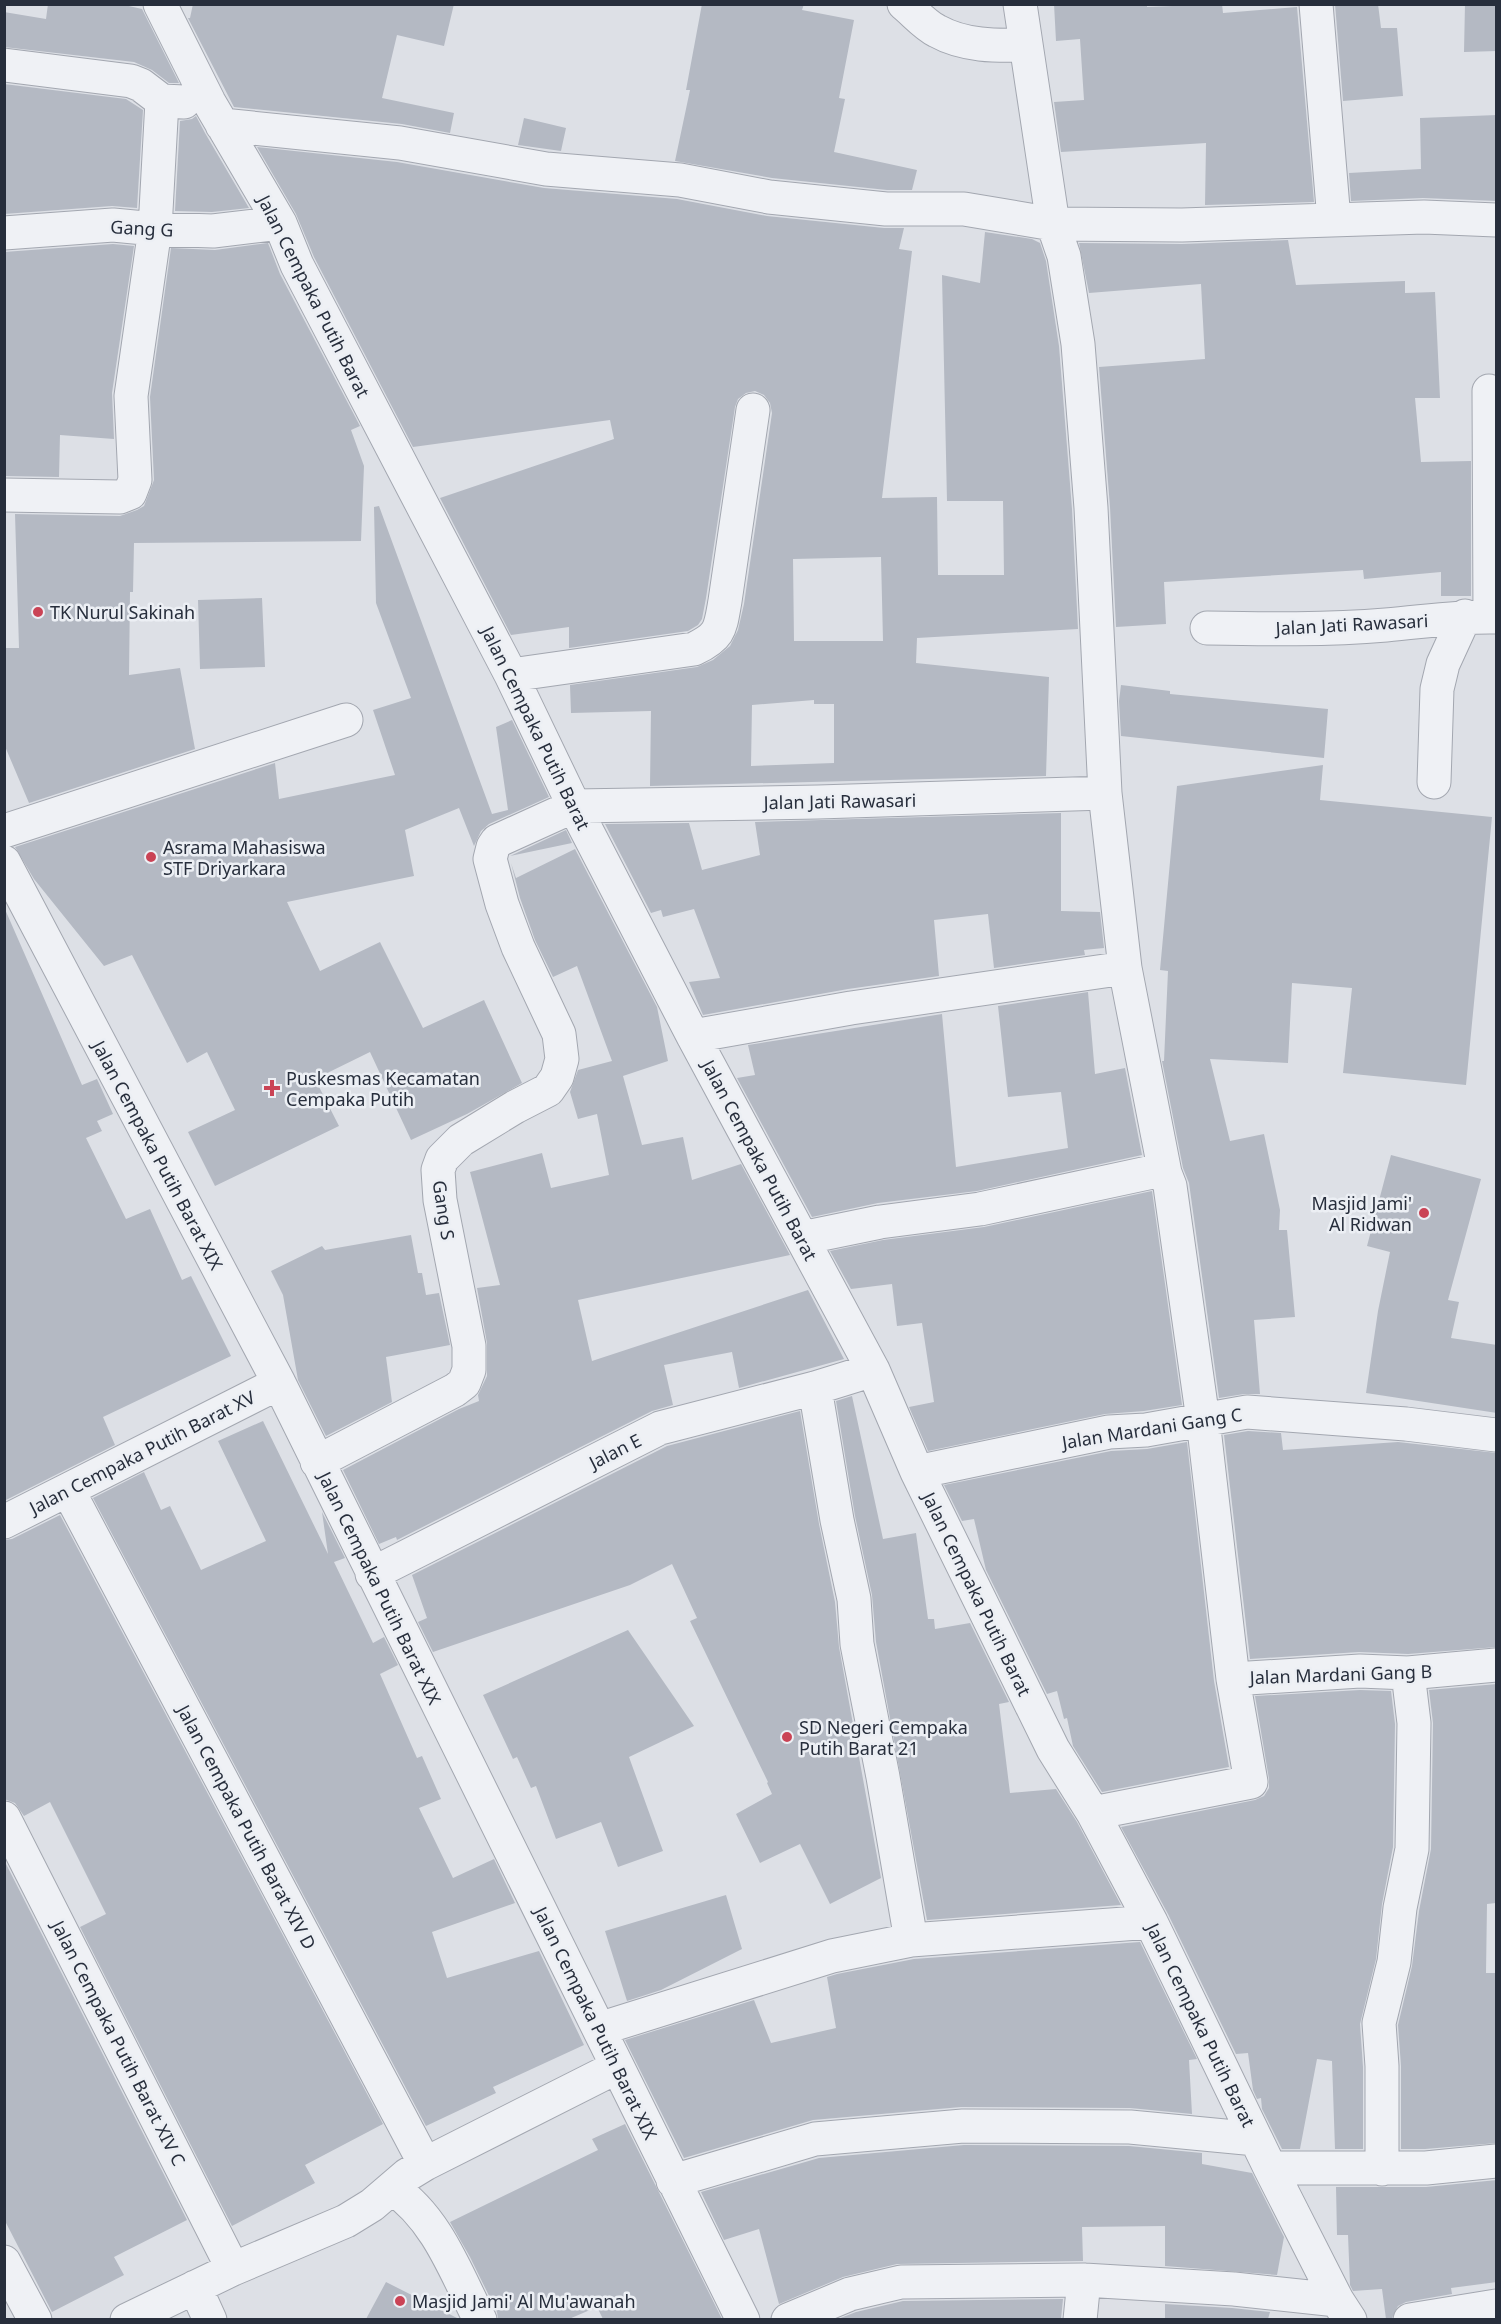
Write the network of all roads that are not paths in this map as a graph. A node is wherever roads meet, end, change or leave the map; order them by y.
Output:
1 (160, 4) edge
2 (904, 4) edge
3 (1020, 4) edge
4 (1316, 4) edge
5 (1025, 45) junction
6 (4, 64) edge
7 (162, 101) junction
8 (215, 114) junction
9 (1334, 220) junction
10 (1497, 220) edge
11 (280, 223) junction
12 (1053, 224) junction
13 (155, 229) junction
14 (4, 233) edge
15 (1489, 391) dead end
16 (753, 410) dead end
17 (4, 495) edge
18 (1484, 617) edge
19 (1207, 628) dead end
20 (511, 675) junction
21 (346, 720) dead end
22 (1434, 782) dead end
23 (1105, 793) junction
24 (574, 806) junction
25 (4, 831) edge
26 (6, 871) edge
27 (1125, 968) junction
28 (693, 1036) junction
29 (1165, 1173) junction
30 (802, 1238) junction
31 (873, 1370) junction
32 (279, 1383) junction
33 (815, 1388) junction
34 (1203, 1420) junction
35 (1497, 1435) edge
36 (317, 1462) junction
37 (917, 1472) junction
38 (68, 1490) junction
39 (4, 1522) edge
40 (372, 1574) junction
41 (1497, 1665) edge
42 (1408, 1673) junction
43 (1233, 1679) junction
44 (1093, 1813) junction
45 (4, 1818) edge
46 (1151, 1922) junction
47 (911, 1940) junction
48 (599, 2029) junction
49 (617, 2067) junction
50 (1256, 2139) junction
51 (1497, 2161) edge
52 (425, 2164) junction
53 (1270, 2168) junction
54 (1382, 2169) junction
55 (673, 2181) junction
56 (392, 2188) junction
57 (4, 2262) edge
58 (233, 2269) junction
59 (1084, 2280) junction
60 (195, 2287) junction
61 (1497, 2306) edge
62 (1344, 2310) edge
63 (35, 2319) edge
64 (127, 2319) edge
65 (210, 2319) edge
66 (480, 2319) edge
67 (743, 2319) edge
68 (788, 2319) edge
69 (1080, 2319) edge
70 (1410, 2319) edge

1 - 8 street, Jalan Cempaka Putih Barat
2 - 5 street
3 - 5 street
4 - 9 street
5 - 12 street
6 - 7 street
7 - 8 street
7 - 13 street
8 - 11 street, Jalan Cempaka Putih Barat
8 - 12 street
9 - 10 street
9 - 12 street
11 - 13 street, Gang G
11 - 20 street, Jalan Cempaka Putih Barat
12 - 23 street
13 - 14 street, Gang G
13 - 17 street
15 - 18 street
16 - 20 street
18 - 19 street, Jalan Jati Rawasari
18 - 22 street
20 - 24 street, Jalan Cempaka Putih Barat
21 - 25 street
23 - 24 street, Jalan Jati Rawasari
23 - 27 street
24 - 28 street, Jalan Cempaka Putih Barat
24 - 36 street, Gang S
26 - 32 street, Jalan Cempaka Putih Barat XIX
27 - 28 street
27 - 29 street
28 - 30 street, Jalan Cempaka Putih Barat
29 - 30 street
29 - 34 street
30 - 31 street, Jalan Cempaka Putih Barat
31 - 33 street, Jalan E
31 - 37 street, Jalan Cempaka Putih Barat
32 - 36 street, Jalan Cempaka Putih Barat XIX
32 - 38 street, Jalan Cempaka Putih Barat XV
33 - 40 street, Jalan E
33 - 47 street
34 - 35 street, Jalan Mardani Gang C
34 - 37 street, Jalan Mardani Gang C
34 - 43 street
36 - 40 street, Jalan Cempaka Putih Barat XIX
37 - 44 street, Jalan Cempaka Putih Barat
38 - 39 street, Jalan Cempaka Putih Barat XV
38 - 52 street, Jalan Cempaka Putih Barat XIV D
40 - 48 street, Jalan Cempaka Putih Barat XIX
41 - 42 street, Jalan Mardani Gang B
42 - 43 street, Jalan Mardani Gang B
42 - 54 street
43 - 44 street, Jalan Mardani Gang B
44 - 46 street, Jalan Cempaka Putih Barat
45 - 58 street, Jalan Cempaka Putih Barat XIV C
46 - 47 street
46 - 50 street, Jalan Cempaka Putih Barat
47 - 48 street
48 - 49 street, Jalan Cempaka Putih Barat XIX
49 - 52 street
49 - 55 street, Jalan Cempaka Putih Barat XIX
50 - 53 street, Jalan Cempaka Putih Barat
50 - 55 street
51 - 54 street
52 - 56 street
53 - 54 street
53 - 62 street, Jalan Cempaka Putih Barat
55 - 67 street, Jalan Cempaka Putih Barat XIX
56 - 58 street
56 - 66 street
57 - 63 street
58 - 60 street
59 - 62 street
59 - 68 street
59 - 69 street
60 - 64 street
60 - 65 street
61 - 70 street

